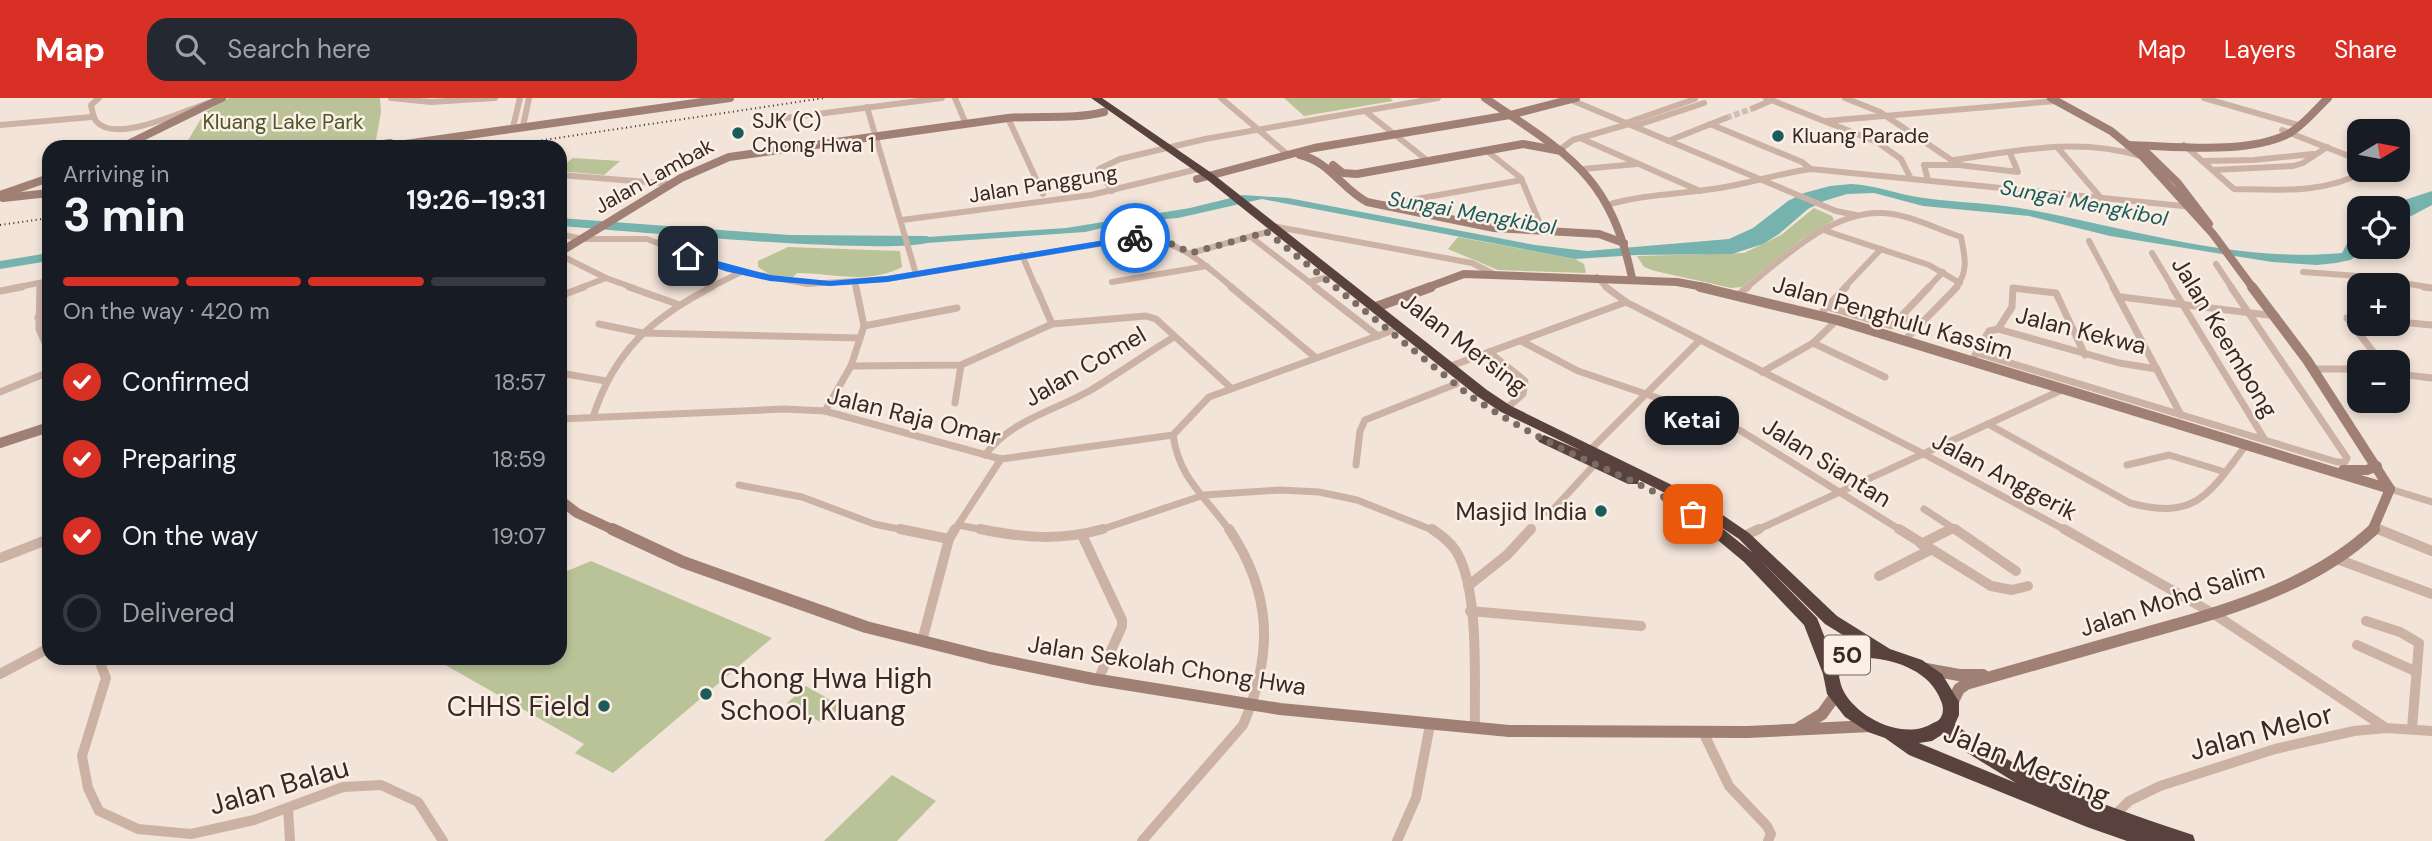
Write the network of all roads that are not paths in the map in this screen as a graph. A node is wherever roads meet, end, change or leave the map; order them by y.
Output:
1 (99, 98) edge
2 (222, 98) edge
3 (391, 98) edge
4 (495, 98) edge
5 (520, 98) edge
6 (529, 98) edge
7 (699, 98) edge
8 (730, 98) edge
9 (942, 98) edge
10 (955, 98) edge
11 (1085, 98) edge
12 (1222, 98) edge
13 (1395, 98) edge
14 (1438, 98) edge
15 (1477, 98) edge
16 (1485, 98) edge
17 (1845, 98) edge
18 (1979, 98) edge
19 (2204, 98) edge
20 (2318, 98) edge
21 (2328, 98) edge
22 (1573, 99) edge
23 (1693, 99) edge
24 (1769, 99) edge
25 (2056, 99) edge
26 (214, 102) junction
27 (1101, 104) edge
28 (1403, 104) junction
29 (1992, 106) junction
30 (867, 107) junction
31 (1754, 107) tunnel mouth
32 (1536, 110) junction
33 (1365, 111) junction
34 (1506, 116) junction
35 (1887, 116) junction
36 (92, 117) junction
37 (778, 118) dead end
38 (1008, 118) junction
39 (1726, 118) tunnel mouth
40 (1829, 122) junction
41 (523, 124) junction
42 (965, 124) junction
43 (1628, 124) junction
44 (1710, 124) junction
45 (2294, 124) junction
46 (0, 125) edge
47 (513, 126) junction
48 (1256, 130) junction
49 (1531, 130) junction
50 (2285, 131) junction
51 (874, 135) junction
52 (1395, 135) junction
53 (1579, 138) junction
54 (1545, 139) junction
55 (136, 140) edge
56 (414, 140) edge
57 (427, 140) edge
58 (1668, 141) junction
59 (2128, 142) junction
60 (1523, 144) junction
61 (2184, 145) junction
62 (1330, 146) junction
63 (1168, 147) junction
64 (2115, 147) junction
65 (2327, 147) junction
66 (2058, 148) junction
67 (1157, 150) junction
68 (1487, 150) junction
69 (1318, 151) junction
70 (1563, 152) junction
71 (2010, 153) junction
72 (1287, 154) junction
73 (2313, 154) junction
74 (1300, 155) junction
75 (2347, 155) edge
76 (2142, 156) junction
77 (1952, 160) junction
78 (1428, 161) junction
79 (2202, 161) junction
80 (1267, 162) junction
81 (1640, 164) junction
82 (1723, 164) junction
83 (1959, 165) junction
84 (1583, 169) junction
85 (1811, 169) junction
86 (2213, 170) junction
87 (1187, 172) junction
88 (1739, 172) junction
89 (1782, 173) junction
90 (1198, 174) junction
91 (1357, 174) junction
92 (567, 176) edge
93 (1209, 176) junction
94 (1912, 178) junction
95 (1760, 179) junction
96 (42, 180) edge
97 (1522, 180) junction
98 (1928, 180) junction
99 (2347, 181) edge
100 (672, 184) junction
101 (1732, 186) junction
102 (1780, 187) junction
103 (1112, 191) junction
104 (1700, 191) junction
105 (1043, 194) dead end
106 (1223, 194) junction
107 (1601, 194) junction
108 (42, 195) edge
109 (1, 196) edge
110 (42, 196) edge
111 (2178, 197) junction
112 (1356, 198) junction
113 (1629, 198) junction
114 (2101, 198) junction
115 (2160, 204) junction
116 (1381, 205) junction
117 (1607, 205) junction
118 (2185, 206) junction
119 (2196, 207) junction
120 (1835, 211) junction
121 (1859, 216) junction
122 (902, 220) junction
123 (1842, 223) junction
124 (1618, 227) junction
125 (1269, 229) junction
126 (1543, 231) junction
127 (1826, 231) junction
128 (2213, 233) junction
129 (1599, 234) junction
130 (567, 235) edge
131 (586, 236) junction
132 (1251, 237) junction
133 (2090, 241) dead end
134 (1624, 243) junction
135 (567, 248) edge
136 (1881, 249) junction
137 (1191, 253) junction
138 (2152, 253) dead end
139 (1023, 255) junction
140 (567, 257) edge
141 (1631, 261) junction
142 (2216, 264) dead end
143 (1207, 266) junction
144 (743, 271) junction
145 (1943, 272) junction
146 (2303, 272) dead end
147 (916, 274) junction
148 (1494, 274) junction
149 (606, 278) junction
150 (1324, 278) junction
151 (1597, 278) junction
152 (1632, 278) junction
153 (855, 282) junction
154 (1112, 282) dead end
155 (1309, 282) junction
156 (1677, 282) junction
157 (40, 283) joint
158 (1960, 283) junction
159 (2432, 288) edge
160 (0, 291) edge
161 (567, 293) edge
162 (1739, 294) junction
163 (2121, 297) junction
164 (1626, 302) junction
165 (677, 304) junction
166 (2184, 305) junction
167 (1376, 307) junction
168 (1827, 307) junction
169 (957, 308) dead end
170 (2250, 313) junction
171 (1819, 315) junction
172 (2276, 316) junction
173 (42, 317) edge
174 (1901, 317) junction
175 (38, 318) junction
176 (1837, 320) junction
177 (2410, 323) edge
178 (599, 324) dead end
179 (1052, 324) junction
180 (1921, 324) junction
181 (2432, 325) edge
182 (864, 326) junction
183 (1998, 329) junction
184 (642, 333) junction
185 (1385, 333) junction
186 (2361, 336) edge
187 (1174, 337) junction
188 (860, 338) junction
189 (42, 339) edge
190 (1700, 340) junction
191 (1905, 340) junction
192 (1521, 341) junction
193 (1813, 343) junction
194 (2372, 350) edge
195 (1489, 352) junction
196 (2085, 355) junction
197 (1315, 357) junction
198 (1974, 357) junction
199 (961, 365) junction
200 (2310, 365) junction
201 (851, 366) junction
202 (1448, 367) junction
203 (2347, 368) edge
204 (2157, 369) junction
205 (1762, 372) junction
206 (567, 374) edge
207 (42, 375) edge
208 (2410, 375) edge
209 (1885, 377) dead end
210 (2432, 378) edge
211 (606, 381) junction
212 (1457, 384) junction
213 (1230, 387) junction
214 (2064, 389) junction
215 (0, 392) edge
216 (1643, 394) junction
217 (955, 403) dead end
218 (1506, 409) junction
219 (825, 411) junction
220 (2181, 415) junction
221 (593, 417) junction
222 (567, 419) edge
223 (1988, 424) junction
224 (42, 429) edge
225 (1173, 435) junction
226 (0, 443) edge
227 (2246, 445) junction
228 (2264, 445) junction
229 (1590, 450) junction
230 (1924, 454) junction
231 (985, 455) junction
232 (1001, 459) junction
233 (1595, 464) junction
234 (2127, 464) dead end
235 (1356, 466) dead end
236 (2316, 466) junction
237 (2377, 466) junction
238 (2225, 472) junction
239 (739, 485) dead end
240 (2390, 489) junction
241 (1840, 492) junction
242 (1201, 495) junction
243 (2432, 502) edge
244 (567, 507) edge
245 (1924, 509) dead end
246 (1549, 514) dead end
247 (957, 525) junction
248 (1953, 528) junction
249 (2375, 528) junction
250 (1531, 529) dead end
251 (1082, 535) junction
252 (1744, 536) junction
253 (949, 539) junction
254 (42, 541) edge
255 (1921, 544) junction
256 (1930, 550) junction
257 (2432, 551) edge
258 (0, 558) edge
259 (2337, 559) junction
260 (2016, 570) dead end
261 (1879, 576) dead end
262 (1468, 586) junction
263 (2028, 586) dead end
264 (2432, 594) edge
265 (1469, 611) junction
266 (2214, 614) junction
267 (2366, 621) dead end
268 (1641, 626) dead end
269 (922, 641) junction
270 (2357, 645) dead end
271 (42, 652) edge
272 (1884, 652) junction
273 (101, 665) edge
274 (1923, 668) junction
275 (1830, 671) junction
276 (2417, 672) junction
277 (0, 674) edge
278 (1992, 675) junction
279 (1098, 680) junction
280 (1835, 696) junction
281 (1252, 704) junction
282 (1951, 705) junction
283 (1430, 725) junction
284 (1945, 726) junction
285 (1475, 728) junction
286 (2386, 728) junction
287 (2412, 728) junction
288 (1796, 729) junction
289 (1879, 729) junction
290 (2432, 731) edge
291 (1703, 732) junction
292 (288, 808) junction
293 (2114, 817) junction
294 (2094, 822) junction
295 (290, 841) edge
296 (443, 841) edge
297 (1142, 841) edge
298 (1397, 841) edge
299 (1768, 841) edge
300 (2124, 841) edge
301 (2150, 841) edge
302 (2186, 841) edge

1 - 36 street
2 - 26 street
3 - 4 street
5 - 47 street
6 - 41 street
7 - 41 street
8 - 41 street
9 - 30 street
10 - 42 street
11 - 27 highway, Jalan Mersing / 50
12 - 48 street
13 - 28 street
14 - 28 street
15 - 34 street
16 - 34 street
17 - 35 street
18 - 29 street
19 - 45 street
20 - 45 street
21 - 45 street
22 - 32 street
22 - 43 street
23 - 43 street
23 - 43 street
24 - 31 street
24 - 40 street
25 - 29 street
25 - 59 street
25 - 59 street
26 - 36 street
26 - 55 street
27 - 38 street, Jalan Lambak
27 - 63 highway, Jalan Mersing / 50
27 - 67 highway, Jalan Mersing / 50
28 - 33 street
29 - 35 street
30 - 37 street
30 - 51 street
32 - 34 street
32 - 49 street
33 - 48 street
33 - 52 street
34 - 49 street
34 - 52 street
34 - 60 street
35 - 40 street
35 - 77 street
36 - 46 street
38 - 42 street, Jalan Lambak
38 - 105 street
39 - 44 street
40 - 94 street
41 - 47 street
42 - 51 street, Jalan Lambak
43 - 53 street
43 - 58 street
44 - 58 street
44 - 85 street
45 - 50 street
47 - 56 street
47 - 57 street
48 - 63 street
48 - 72 street
49 - 54 street
50 - 59 street
50 - 61 street
50 - 65 street
51 - 100 street, Jalan Lambak
51 - 122 street
52 - 62 street
52 - 78 street
53 - 54 street
53 - 70 street
53 - 81 street
54 - 70 street
58 - 82 street
59 - 61 street
59 - 64 street
59 - 76 street
59 - 119 street
60 - 68 street
60 - 70 street
61 - 79 street
62 - 69 street
62 - 72 street
63 - 67 street
63 - 90 highway, Jalan Mersing / 50
64 - 66 street
64 - 76 street
65 - 73 street
65 - 75 street
66 - 71 street
66 - 114 street
67 - 87 highway, Jalan Mersing / 50
67 - 103 street
68 - 78 street
68 - 97 street
69 - 74 street
69 - 91 street
70 - 84 street
71 - 77 street
71 - 83 street
72 - 80 street
73 - 79 street
73 - 86 street
74 - 80 street
74 - 112 street
76 - 111 street
77 - 83 street
78 - 91 street
79 - 86 street
80 - 93 street
81 - 84 street
81 - 104 street
82 - 88 street
82 - 95 street
83 - 98 street
84 - 107 street
85 - 89 street
85 - 94 street
86 - 99 street
87 - 90 highway, Jalan Mersing / 50
87 - 103 street, Jalan Panggung
88 - 95 street
88 - 101 street
89 - 95 street
89 - 102 street
90 - 93 highway, Jalan Mersing / 50
90 - 106 highway, Jalan Mersing / 50
91 - 112 street
92 - 100 street
93 - 106 highway, Jalan Mersing / 50
94 - 98 street
95 - 101 street
95 - 102 street
96 - 109 street
97 - 116 street
97 - 126 street
98 - 114 street
100 - 131 street, Jalan Lambak
101 - 104 street
102 - 120 street
103 - 122 street, Jalan Panggung
104 - 113 street
106 - 125 highway, Jalan Mersing / 50
107 - 113 street
107 - 117 street
108 - 109 street
109 - 110 street
111 - 115 street
111 - 118 street
112 - 116 street
113 - 117 street
114 - 115 street
115 - 118 street
116 - 126 street
117 - 124 street
118 - 119 street
118 - 128 street
119 - 128 street
120 - 121 street
120 - 123 street
121 - 123 street
121 - 158 street
122 - 147 street
123 - 127 street
124 - 129 street
124 - 134 street
125 - 132 street
125 - 148 street
125 - 150 highway, Jalan Mersing / 50
125 - 167 highway, Jalan Mersing / 50
126 - 129 street
127 - 136 street
127 - 162 street
128 - 172 street
129 - 134 street
130 - 131 street
131 - 135 street, Jalan Lambak
131 - 144 street
132 - 137 street
132 - 155 street, Jalan Mersing
133 - 163 street
134 - 141 street
136 - 145 street
136 - 168 street
137 - 139 street
137 - 143 street
138 - 166 street, Jalan Keembong
139 - 147 street
139 - 179 street
140 - 149 street
141 - 152 street
141 - 156 street
142 - 170 street
143 - 154 street
143 - 197 street
144 - 153 street
144 - 165 street
145 - 158 street
145 - 174 street
146 - 159 street
147 - 153 street
148 - 151 street, Jalan Penghulu Kassim
148 - 167 street, Jalan Penghulu Kassim
149 - 161 street
149 - 165 street
150 - 155 street
150 - 185 highway, Jalan Mersing / 50
151 - 152 street, Jalan Penghulu Kassim
151 - 164 street, Jalan Anggerik
152 - 156 street, Jalan Penghulu Kassim
153 - 182 street
155 - 185 street, Jalan Mersing
156 - 162 street, Jalan Penghulu Kassim
157 - 160 street
157 - 175 street
158 - 180 street
162 - 171 street, Jalan Penghulu Kassim
163 - 166 street
163 - 204 street
164 - 190 street, Jalan Anggerik
164 - 192 street
165 - 184 street
166 - 170 street
166 - 228 street, Jalan Keembong
167 - 202 highway, Jalan Mersing / 50
168 - 171 street
168 - 174 street
169 - 182 street
170 - 172 street
170 - 228 street, Jalan Penghulu Kassim
171 - 176 street, Jalan Penghulu Kassim
172 - 200 street
173 - 175 street
174 - 180 street
175 - 189 street
176 - 191 street, Jalan Penghulu Kassim
176 - 193 street
177 - 181 street
178 - 184 street
179 - 187 street
179 - 199 street
180 - 191 street
182 - 188 street
183 - 196 street, Jalan Kekwa
183 - 196 street
183 - 198 street, Jalan Kekwa
184 - 188 street
184 - 211 street
185 - 197 street
185 - 212 highway, Jalan Mersing / 50
186 - 194 street
187 - 213 street
187 - 231 street, Jalan Comel
188 - 201 street
190 - 205 street, Jalan Anggerik
190 - 216 street
191 - 198 street, Jalan Penghulu Kassim
192 - 195 street
192 - 216 street, Jalan Siantan
193 - 205 street
193 - 209 street
195 - 202 street
195 - 218 street
196 - 204 street, Jalan Kekwa
197 - 213 street
198 - 214 street, Jalan Penghulu Kassim
198 - 220 street, Jalan Penghulu Kassim
199 - 201 street
199 - 217 street
200 - 203 street
200 - 237 street
201 - 219 street
202 - 218 highway, Jalan Mersing / 50
204 - 220 street
205 - 230 street, Jalan Anggerik
206 - 211 street
207 - 215 street
208 - 210 street
211 - 221 street
212 - 233 highway, Jalan Mersing / 50
212 - 235 street
213 - 225 street
214 - 223 street
214 - 227 street, Jalan Penghulu Kassim
216 - 229 street
216 - 241 street, Jalan Siantan
218 - 229 highway, Jalan Mersing / 50
219 - 221 street, Jalan Raja Omar
219 - 231 street, Jalan Raja Omar
220 - 228 street, Jalan Penghulu Kassim
221 - 222 street, Jalan Raja Omar
223 - 230 street
223 - 238 street
224 - 226 street
225 - 232 street, Jalan Raja Omar
225 - 242 street
227 - 228 street, Jalan Penghulu Kassim
227 - 238 street
228 - 236 street, Jalan Penghulu Kassim
229 - 252 highway, Jalan Mersing / 50
230 - 241 street
230 - 266 street, Jalan Anggerik
231 - 232 street, Jalan Raja Omar
232 - 247 street
233 - 246 street
233 - 275 highway, Jalan Mersing / 50
234 - 238 street
236 - 237 street
236 - 240 street, Jalan Penghulu Kassim
237 - 240 street
239 - 253 street
240 - 243 street
240 - 249 street, Jalan Mohd Salim
241 - 252 street
241 - 255 street, Jalan Siantan
242 - 251 street
242 - 262 street
242 - 281 street
244 - 269 street, Jalan Sekolah Chong Hwa
245 - 248 street
247 - 251 street
247 - 253 street
248 - 255 street
248 - 260 street
249 - 257 street
249 - 259 street, Jalan Mohd Salim
250 - 262 street
251 - 279 street
252 - 272 highway, Jalan Mersing / 50
253 - 269 street
254 - 258 street
255 - 256 street, Jalan Siantan
256 - 261 street
256 - 263 street, Jalan Siantan
259 - 264 street
259 - 266 street, Jalan Mohd Salim
262 - 265 street
265 - 268 street
265 - 285 street
266 - 278 street, Jalan Mohd Salim
266 - 286 street, Jalan Anggerik
267 - 276 street
269 - 279 street, Jalan Sekolah Chong Hwa
270 - 276 street
271 - 277 street
272 - 274 highway, 50
272 - 275 highway, 50
273 - 292 street, Jalan Balau
274 - 278 street, Jalan Mohd Salim
274 - 282 highway, 50
275 - 280 highway, 50
276 - 287 street
278 - 282 street, Jalan Mohd Salim
279 - 281 street, Jalan Sekolah Chong Hwa
280 - 288 street
280 - 289 highway, 50
281 - 283 street, Jalan Sekolah Chong Hwa
281 - 297 street
282 - 284 highway
283 - 285 street, Jalan Sekolah Chong Hwa
283 - 298 street
284 - 289 highway
284 - 293 highway, Jalan Mersing
285 - 291 street, Jalan Sekolah Chong Hwa
286 - 287 street, Jalan Melor
286 - 293 street, Jalan Melor
287 - 290 street, Jalan Melor
288 - 289 street, Jalan Sekolah Chong Hwa
288 - 291 street, Jalan Sekolah Chong Hwa
289 - 294 highway, Jalan Mersing / 50
291 - 299 street
292 - 295 street
292 - 296 street, Jalan Balau
293 - 302 highway, Jalan Mersing
294 - 300 street
294 - 301 highway, Jalan Mersing / 50

